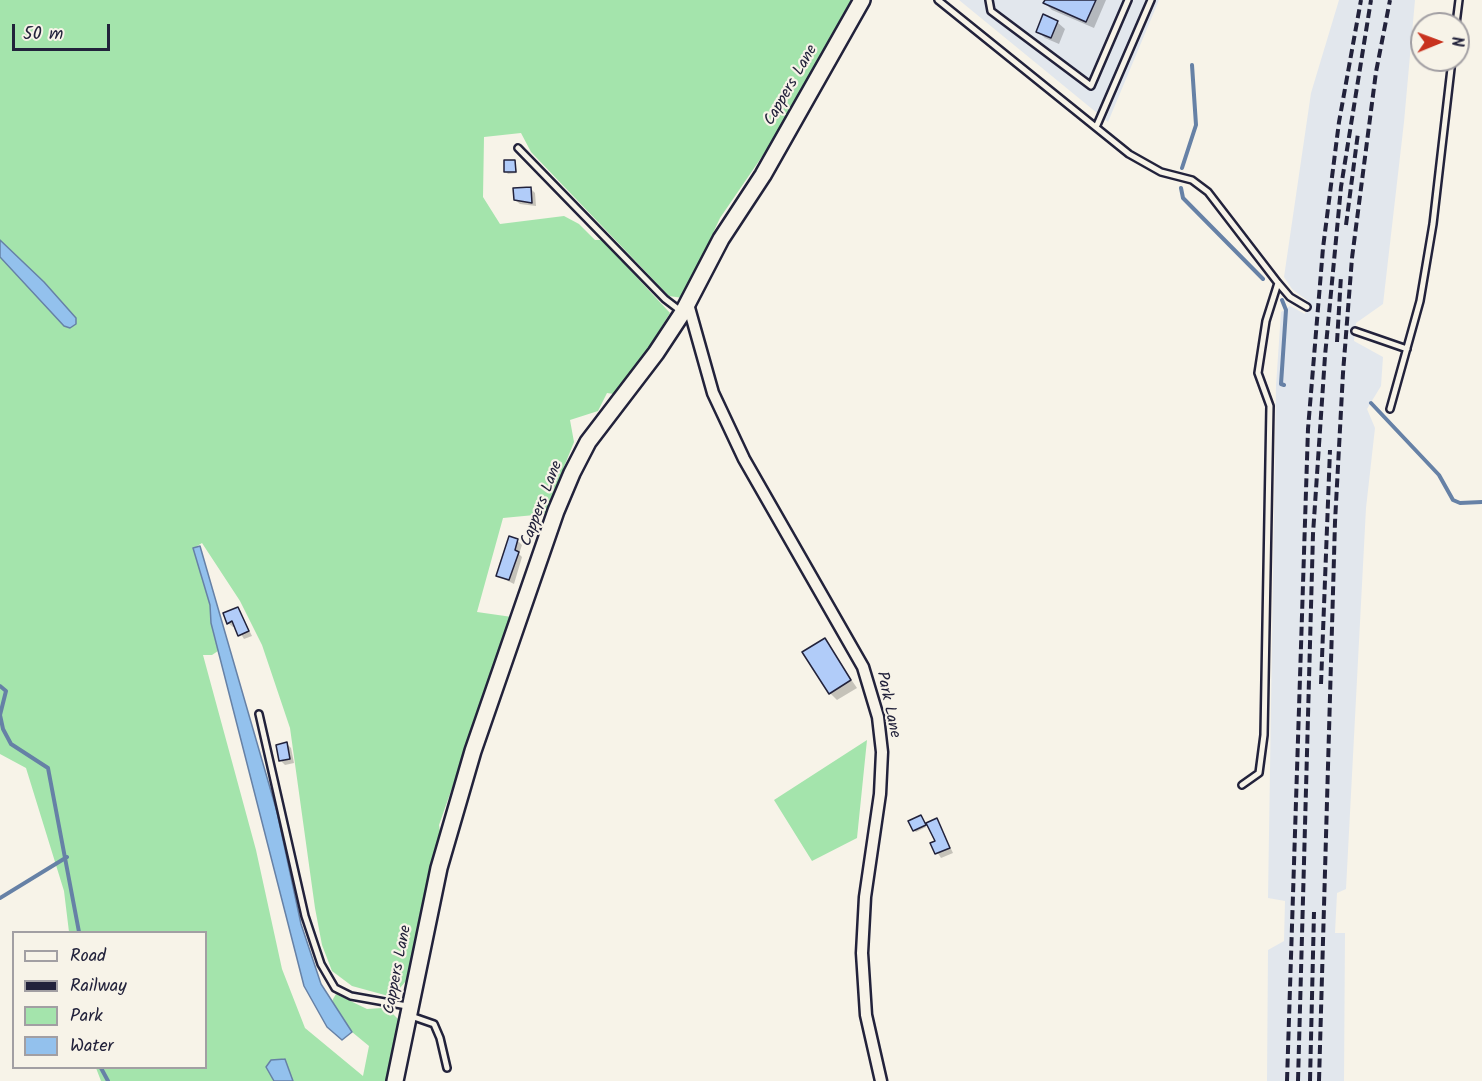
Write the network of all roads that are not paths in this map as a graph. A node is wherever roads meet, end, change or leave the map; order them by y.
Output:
1 (862, 0) edge
2 (938, 0) edge
3 (989, 0) edge
4 (1128, 0) edge
5 (1151, 0) edge
6 (1451, 72) edge
7 (1097, 125) junction
8 (518, 148) dead end
9 (1278, 283) junction
10 (1307, 307) dead end
11 (685, 308) junction
12 (1355, 331) dead end
13 (1407, 349) junction
14 (1390, 409) dead end
15 (259, 714) dead end
16 (1242, 785) dead end
17 (409, 1011) junction
18 (447, 1068) dead end
19 (395, 1081) edge
20 (881, 1081) edge

1 - 11 street, Cappers Lane
2 - 7 lane
3 - 4 lane
5 - 7 lane
6 - 13 lane
7 - 9 lane
8 - 11 lane
9 - 10 lane
9 - 16 lane
11 - 17 street, Cappers Lane
11 - 20 street, Park Lane
12 - 13 lane
13 - 14 lane
15 - 17 lane
17 - 18 lane
17 - 19 street, Cappers Lane

